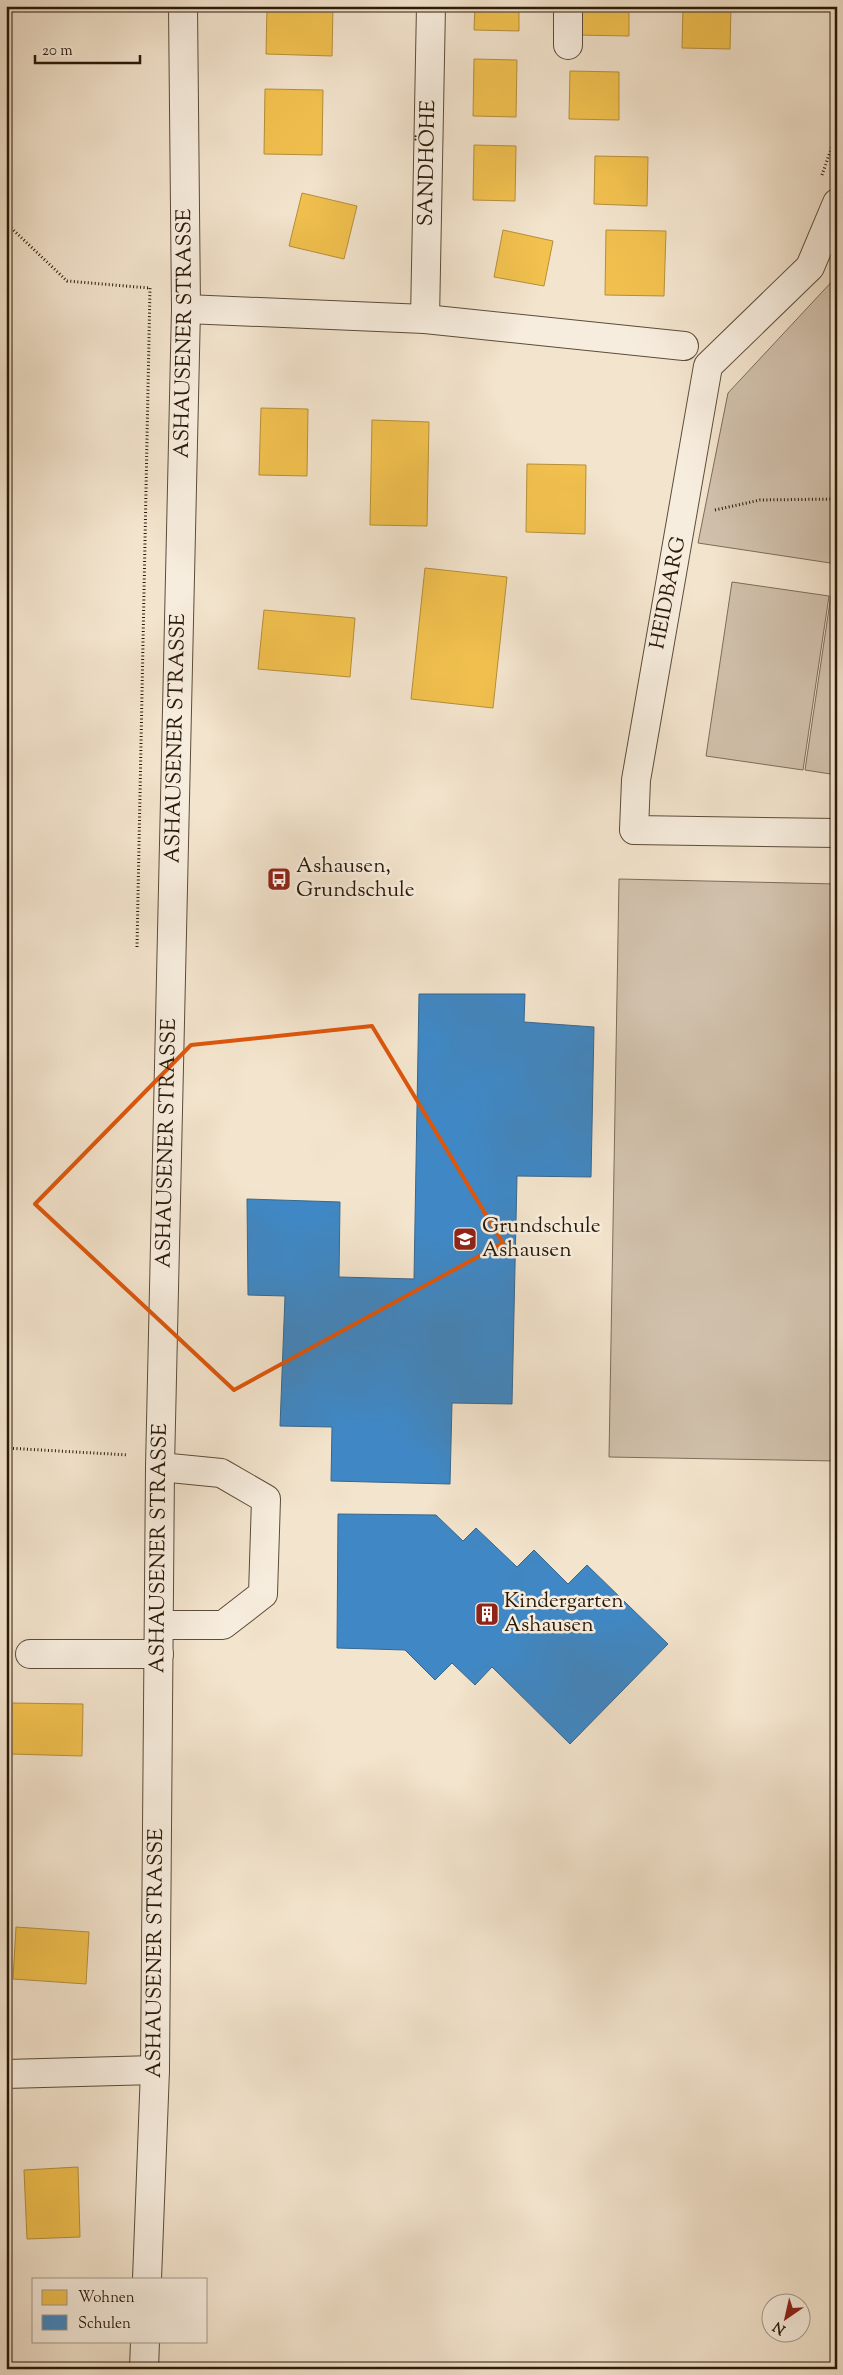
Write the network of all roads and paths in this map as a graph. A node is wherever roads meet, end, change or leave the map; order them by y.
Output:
1 (183, 6) edge
2 (431, 6) edge
3 (568, 6) edge
4 (568, 45) dead end
5 (837, 132) edge
6 (822, 176) dead end
7 (837, 203) edge
8 (6, 223) edge
9 (150, 288) junction
10 (186, 300) junction
11 (424, 319) junction
12 (684, 346) dead end
13 (837, 499) edge
14 (683, 518) junction
15 (837, 833) edge
16 (138, 892) dead end
17 (6, 1448) edge
18 (160, 1463) junction
19 (159, 1625) junction
20 (30, 1654) dead end
21 (159, 1654) junction
22 (155, 2070) junction
23 (6, 2074) edge
24 (147, 2278) edge
25 (145, 2342) edge
26 (144, 2369) edge

1 - 10 street, ASHAUSENER STRASSE
2 - 11 street, SANDHÖHE
3 - 4 street
5 - 6 path
7 - 14 street, HEIDBARG
8 - 9 path
9 - 10 path
9 - 16 path
10 - 11 street
10 - 18 street, ASHAUSENER STRASSE
11 - 12 street
13 - 14 path
14 - 15 street, HEIDBARG
17 - 18 path
18 - 19 street, ASHAUSENER STRASSE
18 - 19 street
19 - 21 street, ASHAUSENER STRASSE
20 - 21 street
21 - 22 street, ASHAUSENER STRASSE
22 - 23 street
22 - 24 street, ASHAUSENER STRASSE
25 - 26 street

